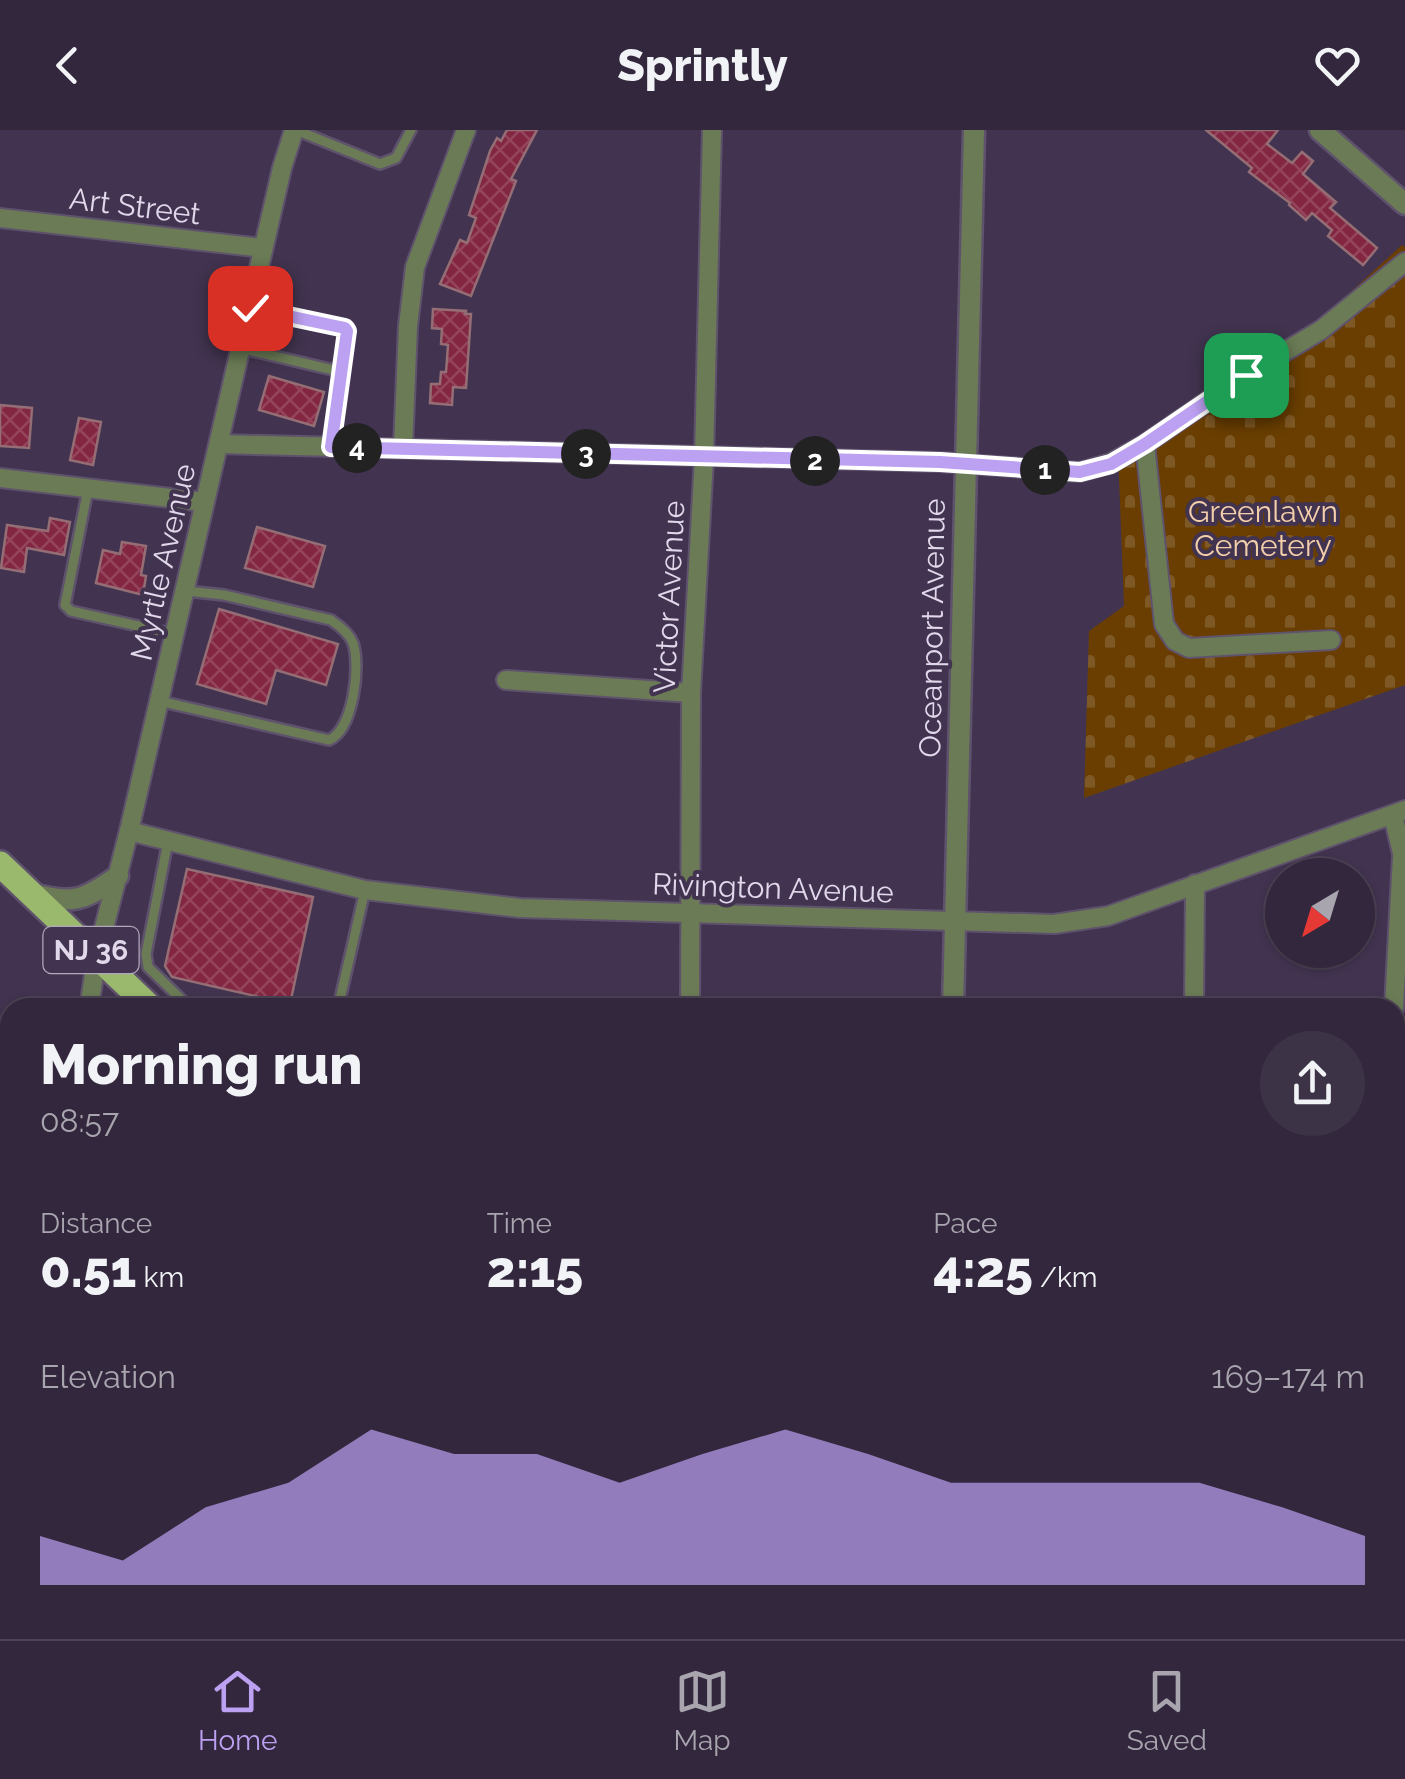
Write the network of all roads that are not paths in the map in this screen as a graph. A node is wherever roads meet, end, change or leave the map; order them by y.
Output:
1 (295, 130) edge
2 (411, 130) edge
3 (466, 130) edge
4 (712, 130) edge
5 (974, 130) edge
6 (1320, 130) edge
7 (1405, 204) edge
8 (0, 218) edge
9 (263, 248) junction
10 (1405, 262) edge
11 (250, 308) junction
12 (240, 348) junction
13 (342, 372) junction
14 (219, 444) junction
15 (1145, 444) junction
16 (331, 447) junction
17 (404, 448) junction
18 (704, 458) junction
19 (966, 465) junction
20 (0, 478) edge
21 (88, 489) junction
22 (204, 502) junction
23 (184, 591) junction
24 (174, 634) junction
25 (1331, 640) dead end
26 (506, 680) dead end
27 (691, 693) junction
28 (159, 701) junction
29 (1399, 813) edge
30 (130, 831) junction
31 (168, 841) junction
32 (1404, 861) edge
33 (0, 864) edge
34 (118, 876) junction
35 (1195, 884) junction
36 (365, 890) junction
37 (31, 893) junction
38 (692, 913) junction
39 (955, 921) junction
40 (97, 955) junction
41 (91, 998) edge
42 (140, 998) edge
43 (177, 998) edge
44 (340, 998) edge
45 (690, 998) edge
46 (953, 998) edge
47 (1194, 998) edge
48 (1395, 998) edge

1 - 2 lane
1 - 9 street, Myrtle Avenue
3 - 17 street
4 - 18 street, Victor Avenue
5 - 19 street, Oceanport Avenue
6 - 7 street
8 - 9 street, Art Street
9 - 11 street, Myrtle Avenue
10 - 15 street
11 - 12 street, Myrtle Avenue
11 - 13 lane
12 - 13 lane
12 - 14 street, Myrtle Avenue
13 - 16 lane
14 - 16 street
14 - 22 street, Myrtle Avenue
15 - 19 street
15 - 25 street
16 - 17 street
17 - 18 street
18 - 19 street
18 - 27 street, Victor Avenue
19 - 39 street, Oceanport Avenue
20 - 21 street
21 - 22 street
21 - 24 lane
22 - 23 street, Myrtle Avenue
23 - 24 street, Myrtle Avenue
23 - 28 lane
24 - 28 street, Myrtle Avenue
26 - 27 street
27 - 38 street, Victor Avenue
28 - 30 street, Myrtle Avenue
29 - 32 street
29 - 35 street, Rivington Avenue
30 - 31 street, Rivington Avenue
30 - 34 street, Myrtle Avenue
31 - 36 street, Rivington Avenue
31 - 43 lane
32 - 48 street
33 - 37 main road, NJ 36
34 - 37 street
34 - 40 street, Myrtle Avenue
35 - 39 street, Rivington Avenue
35 - 47 street
36 - 38 street, Rivington Avenue
36 - 44 lane
37 - 40 main road, NJ 36
38 - 39 street, Rivington Avenue
38 - 45 street, Victor Avenue
39 - 46 street, Oceanport Avenue
40 - 41 street, Myrtle Avenue
40 - 42 main road, NJ 36

